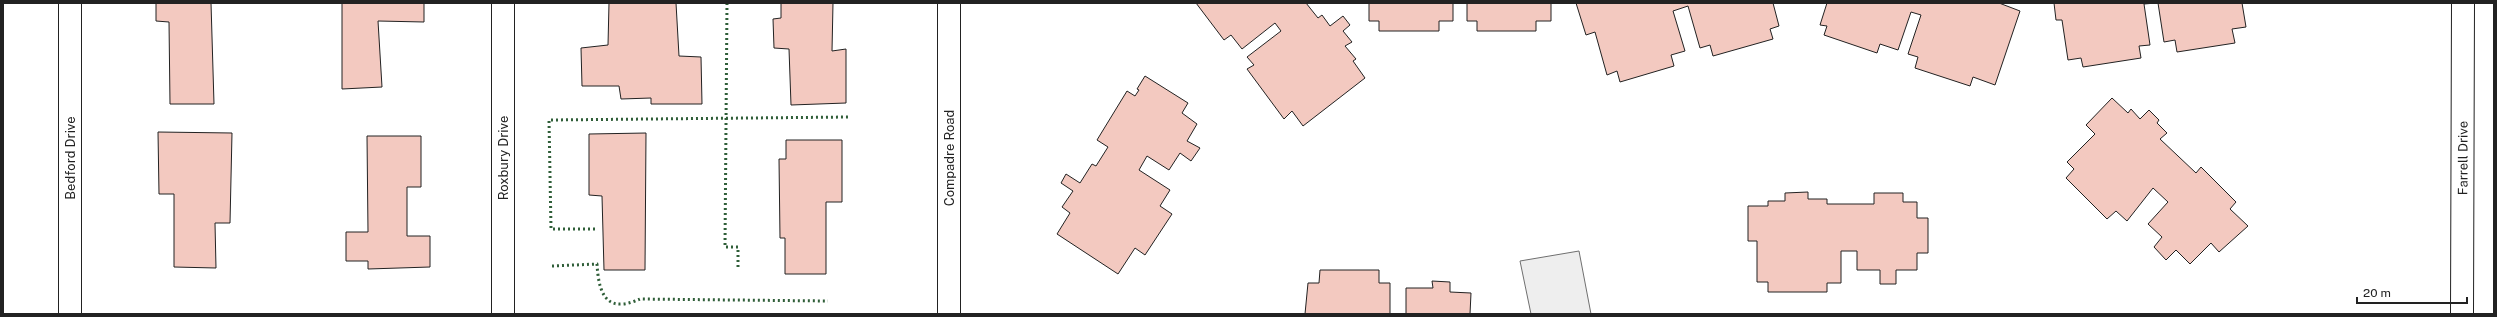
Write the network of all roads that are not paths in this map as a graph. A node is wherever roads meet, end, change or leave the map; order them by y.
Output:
1 (70, 3) edge
2 (503, 3) edge
3 (949, 3) edge
4 (2463, 3) edge
5 (70, 314) edge
6 (503, 314) edge
7 (949, 314) edge
8 (2462, 314) edge

1 - 5 street, Bedford Drive
2 - 6 street, Roxbury Drive
3 - 7 street, Compadre Road
4 - 8 street, Farrell Drive

